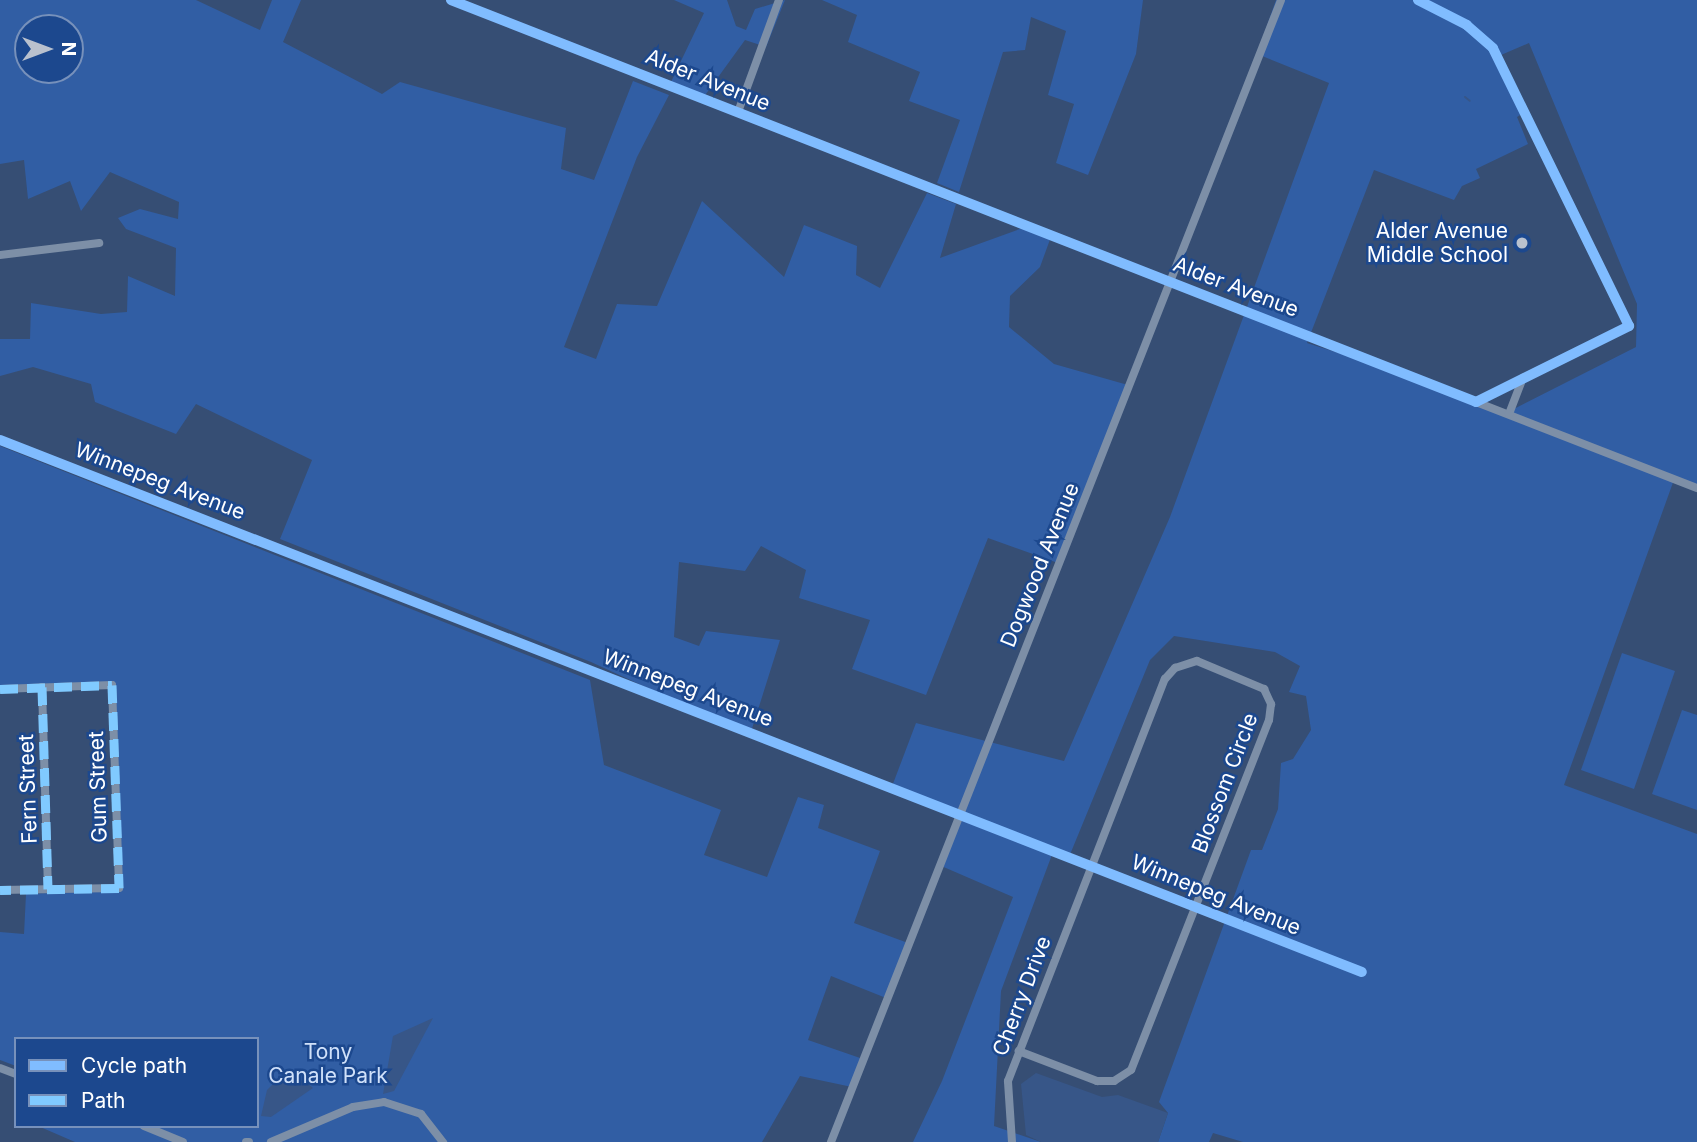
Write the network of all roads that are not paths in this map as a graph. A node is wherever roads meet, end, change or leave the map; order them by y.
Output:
1 (452, 0) edge
2 (779, 0) edge
3 (1281, 0) edge
4 (1418, 0) edge
5 (738, 112) junction
6 (99, 243) dead end
7 (0, 256) edge
8 (1170, 282) junction
9 (1523, 378) junction
10 (1476, 401) junction
11 (1509, 414) junction
12 (0, 440) edge
13 (1697, 488) edge
14 (42, 687) junction
15 (0, 689) edge
16 (961, 814) junction
17 (1092, 866) junction
18 (48, 889) junction
19 (0, 890) edge
20 (1196, 906) junction
21 (1362, 972) dead end
22 (1019, 1051) junction
23 (149, 1128) edge
24 (183, 1142) edge
25 (271, 1142) edge
26 (443, 1142) edge
27 (831, 1142) edge
28 (1012, 1142) edge

1 - 5 street, Alder Avenue
2 - 5 street
3 - 8 street, Dogwood Avenue
4 - 9 street
5 - 8 street, Alder Avenue
6 - 7 street
8 - 10 street, Alder Avenue
8 - 16 street, Dogwood Avenue
9 - 10 street
9 - 11 street
10 - 11 street, Alder Avenue
11 - 13 street, Alder Avenue
12 - 16 street, Winnepeg Avenue
14 - 15 street
14 - 18 street, Fern Street
14 - 18 street, Gum Street
16 - 17 street, Winnepeg Avenue
16 - 27 street, Dogwood Avenue
17 - 20 street, Winnepeg Avenue
17 - 20 street, Blossom Circle
17 - 22 street, Cherry Drive
18 - 19 street
20 - 21 street, Winnepeg Avenue
20 - 22 street, Blossom Circle
22 - 28 street, Cherry Drive
23 - 24 street
25 - 26 street

